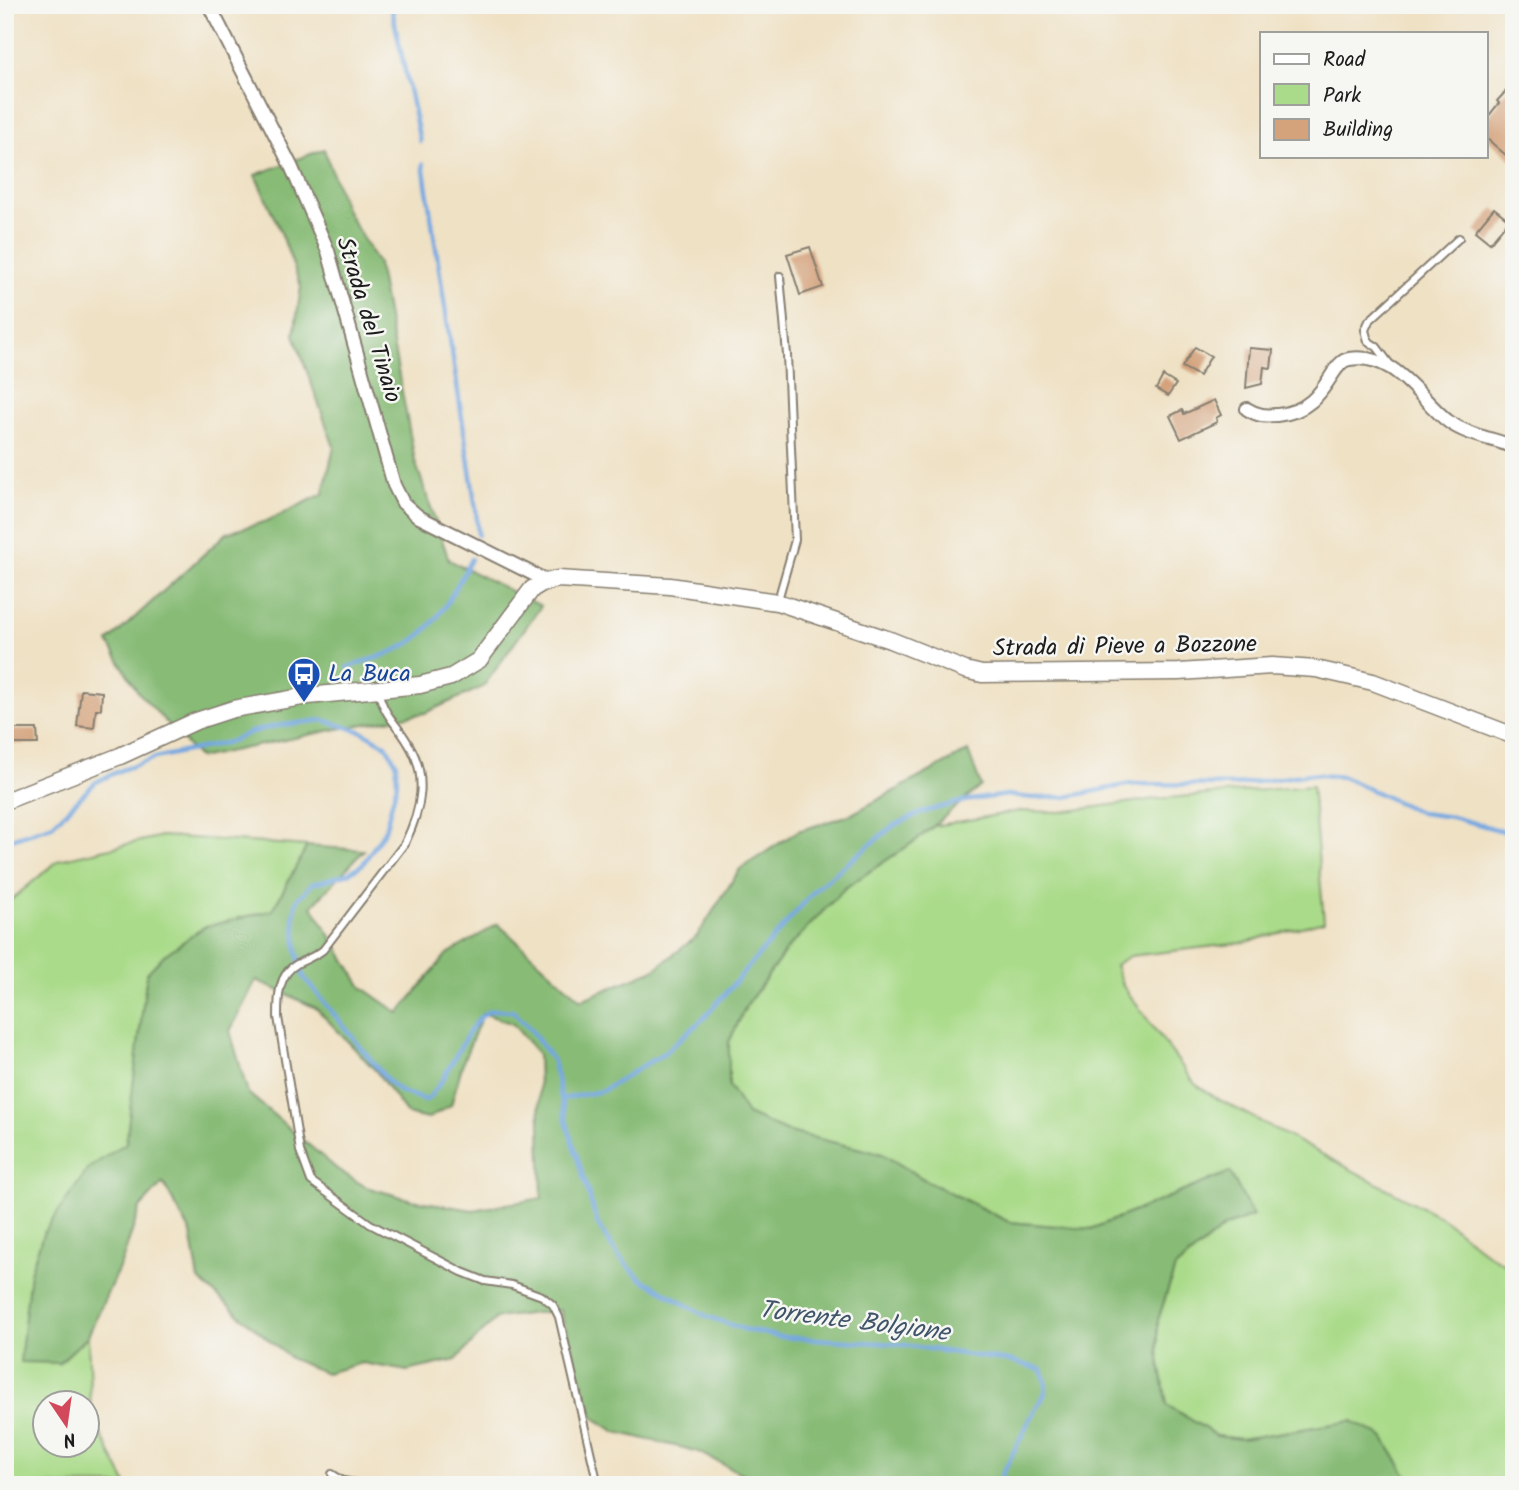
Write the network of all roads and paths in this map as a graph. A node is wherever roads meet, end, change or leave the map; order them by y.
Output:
1 (209, 5) edge
2 (1459, 238) dead end
3 (780, 276) dead end
4 (1393, 367) junction
5 (1247, 409) dead end
6 (1514, 447) edge
7 (547, 581) junction
8 (777, 602) junction
9 (378, 690) junction
10 (1514, 736) edge
11 (5, 801) edge
12 (332, 1474) dead end
13 (370, 1485) edge
14 (598, 1485) edge

1 - 7 street, Strada del Tinaio
2 - 4 lane
3 - 8 lane
4 - 5 street
4 - 6 street
7 - 8 street, Strada di Pieve a Bozzone
7 - 9 street
8 - 10 street, Strada di Pieve a Bozzone
9 - 11 street
9 - 14 lane
12 - 13 lane

